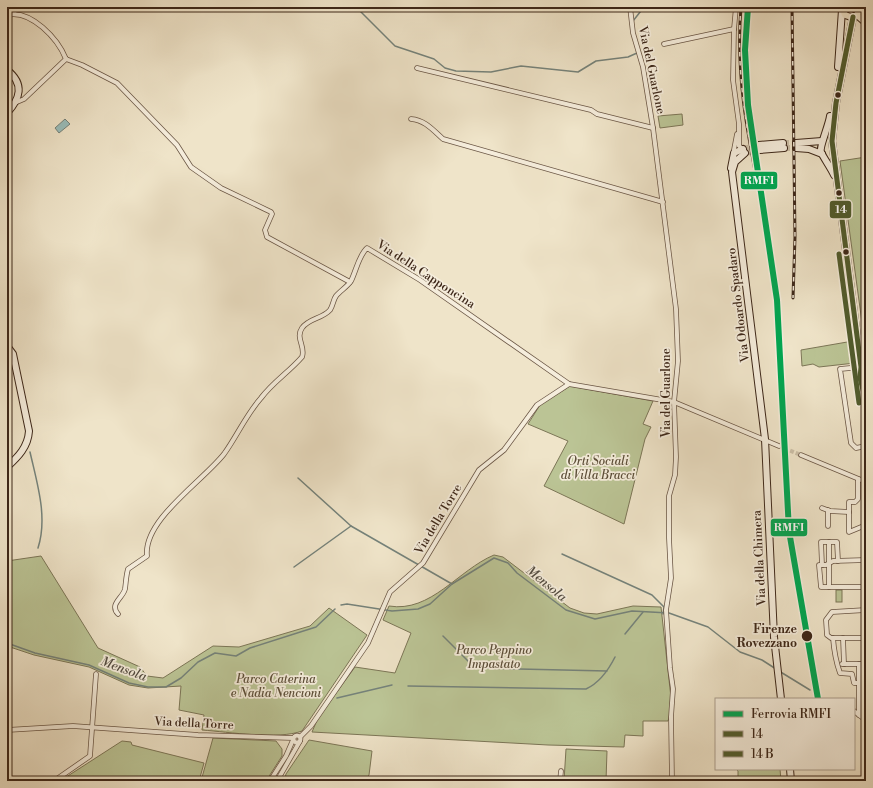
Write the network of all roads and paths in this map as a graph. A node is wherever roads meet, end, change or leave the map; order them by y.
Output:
1 (16, 7) edge
2 (630, 7) edge
3 (736, 7) edge
4 (861, 8) edge
5 (842, 9) edge
6 (14, 13) junction
7 (7, 15) edge
8 (855, 16) junction
9 (866, 16) edge
10 (866, 23) edge
11 (734, 29) junction
12 (664, 44) dead end
13 (66, 59) junction
14 (417, 68) dead end
15 (7, 70) edge
16 (17, 102) junction
17 (7, 113) edge
18 (411, 119) dead end
19 (739, 124) junction
20 (653, 128) junction
21 (823, 140) junction
22 (832, 141) junction
23 (783, 146) tunnel mouth
24 (759, 148) tunnel mouth
25 (744, 151) joint
26 (833, 154) junction
27 (823, 156) junction
28 (735, 157) junction
29 (836, 180) junction
30 (663, 202) junction
31 (350, 282) junction
32 (7, 346) edge
33 (861, 367) junction
34 (569, 384) junction
35 (674, 402) junction
36 (866, 402) edge
37 (765, 439) junction
38 (779, 446) tunnel mouth
39 (866, 446) edge
40 (801, 455) tunnel mouth
41 (7, 467) edge
42 (858, 479) junction
43 (866, 482) edge
44 (822, 508) dead end
45 (828, 510) junction
46 (849, 512) junction
47 (866, 525) edge
48 (828, 526) dead end
49 (829, 542) junction
50 (866, 560) edge
51 (838, 561) junction
52 (829, 563) junction
53 (822, 565) junction
54 (866, 586) edge
55 (829, 587) junction
56 (866, 610) edge
57 (118, 614) dead end
58 (833, 638) junction
59 (843, 638) junction
60 (866, 638) edge
61 (838, 664) junction
62 (844, 664) junction
63 (859, 664) junction
64 (866, 664) edge
65 (96, 674) dead end
66 (859, 683) junction
67 (782, 698) edge
68 (855, 712) edge
69 (860, 715) junction
70 (866, 720) edge
71 (93, 729) junction
72 (7, 730) edge
73 (293, 739) junction
74 (300, 739) junction
75 (790, 770) edge
76 (561, 771) dead end
77 (54, 781) edge
78 (270, 781) edge
79 (277, 781) edge
80 (560, 781) edge
81 (672, 781) edge
82 (791, 781) edge

1 - 6 street
2 - 20 street, Via del Guarlone
3 - 11 street
4 - 8 main road
4 - 9 main road
5 - 8 main road
5 - 21 street
6 - 7 street
6 - 13 street
8 - 10 main road
8 - 22 street
11 - 12 street
11 - 19 street
13 - 16 street
13 - 31 street
14 - 20 street
15 - 16 street
16 - 17 street
18 - 30 street
19 - 25 street
19 - 28 street
20 - 30 street, Via del Guarlone
21 - 22 street
21 - 27 street
21 - 27 street
22 - 26 street
23 - 24 street
25 - 28 street
26 - 27 street
26 - 29 street
27 - 29 street
28 - 37 street, Via Odoardo Spadaro
29 - 33 street
30 - 35 street, Via del Guarlone
31 - 34 street, Via della Capponcina
31 - 57 street
32 - 41 street
33 - 36 street
33 - 39 street
34 - 35 street
34 - 74 street, Via della Torre
35 - 37 street
35 - 81 street, Via del Guarlone
37 - 38 street
37 - 67 street, Via della Chimera
40 - 42 street
42 - 43 street
42 - 46 street
44 - 45 street
45 - 46 street
45 - 48 street
46 - 47 street
49 - 51 street
49 - 52 street
49 - 53 street
50 - 51 street
51 - 52 street
52 - 53 street
52 - 55 street
53 - 55 street
54 - 55 street
56 - 58 street
58 - 59 street
58 - 61 street
59 - 60 street
59 - 62 street
61 - 62 street
61 - 66 street
62 - 63 street
63 - 64 street
63 - 66 street
65 - 71 street
66 - 69 street
68 - 69 street
69 - 70 street
71 - 72 street, Via della Torre
71 - 73 street, Via della Torre
71 - 77 street
73 - 74 street, Via della Torre
73 - 78 street
74 - 79 street, Via della Torre
75 - 82 street
76 - 80 street

